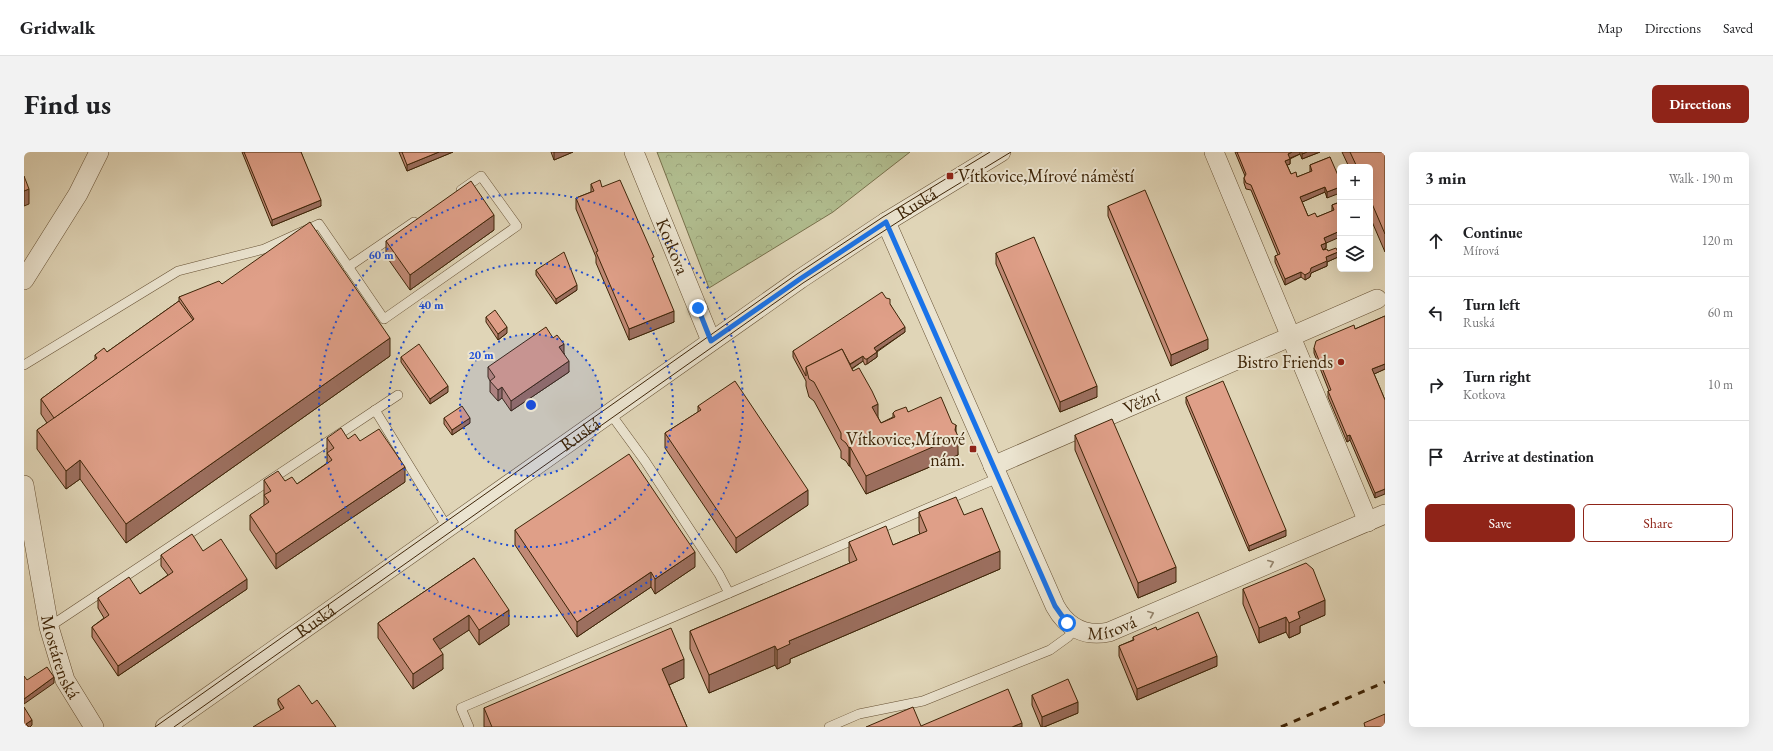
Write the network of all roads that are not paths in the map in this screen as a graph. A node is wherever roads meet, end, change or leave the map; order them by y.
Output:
1 (99, 152) edge
2 (634, 152) edge
3 (1001, 152) edge
4 (1214, 152) edge
5 (456, 193) edge
6 (424, 215) edge
7 (886, 222) junction
8 (348, 267) junction
9 (24, 280) edge
10 (1377, 299) dead end
11 (1290, 337) junction
12 (711, 341) junction
13 (24, 365) edge
14 (398, 395) dead end
15 (375, 410) junction
16 (610, 413) junction
17 (996, 472) junction
18 (24, 485) edge
19 (1385, 514) edge
20 (1368, 522) junction
21 (447, 527) junction
22 (28, 531) edge
23 (730, 593) junction
24 (49, 627) junction
25 (1074, 629) junction
26 (94, 727) edge
27 (165, 727) edge
28 (469, 727) edge
29 (829, 727) edge

1 - 9 street
2 - 12 street, Kotkova
3 - 7 street, Ruská
4 - 11 street
5 - 8 lane
6 - 8 lane
7 - 12 street, Ruská
7 - 17 street, Mírová
8 - 13 lane
10 - 11 street, Věžní
11 - 17 street, Věžní
11 - 20 street
12 - 16 street, Ruská
14 - 15 lane
15 - 21 lane
15 - 24 lane
16 - 21 street, Ruská
16 - 23 lane
17 - 23 lane
17 - 25 street, Mírová
18 - 22 street, Mostárenská
19 - 20 street, Mírová
25 -> 20 street, Mírová
21 - 27 street, Ruská
22 - 24 street, Mostárenská
23 - 28 lane
24 - 26 street, Mostárenská
25 - 29 lane

